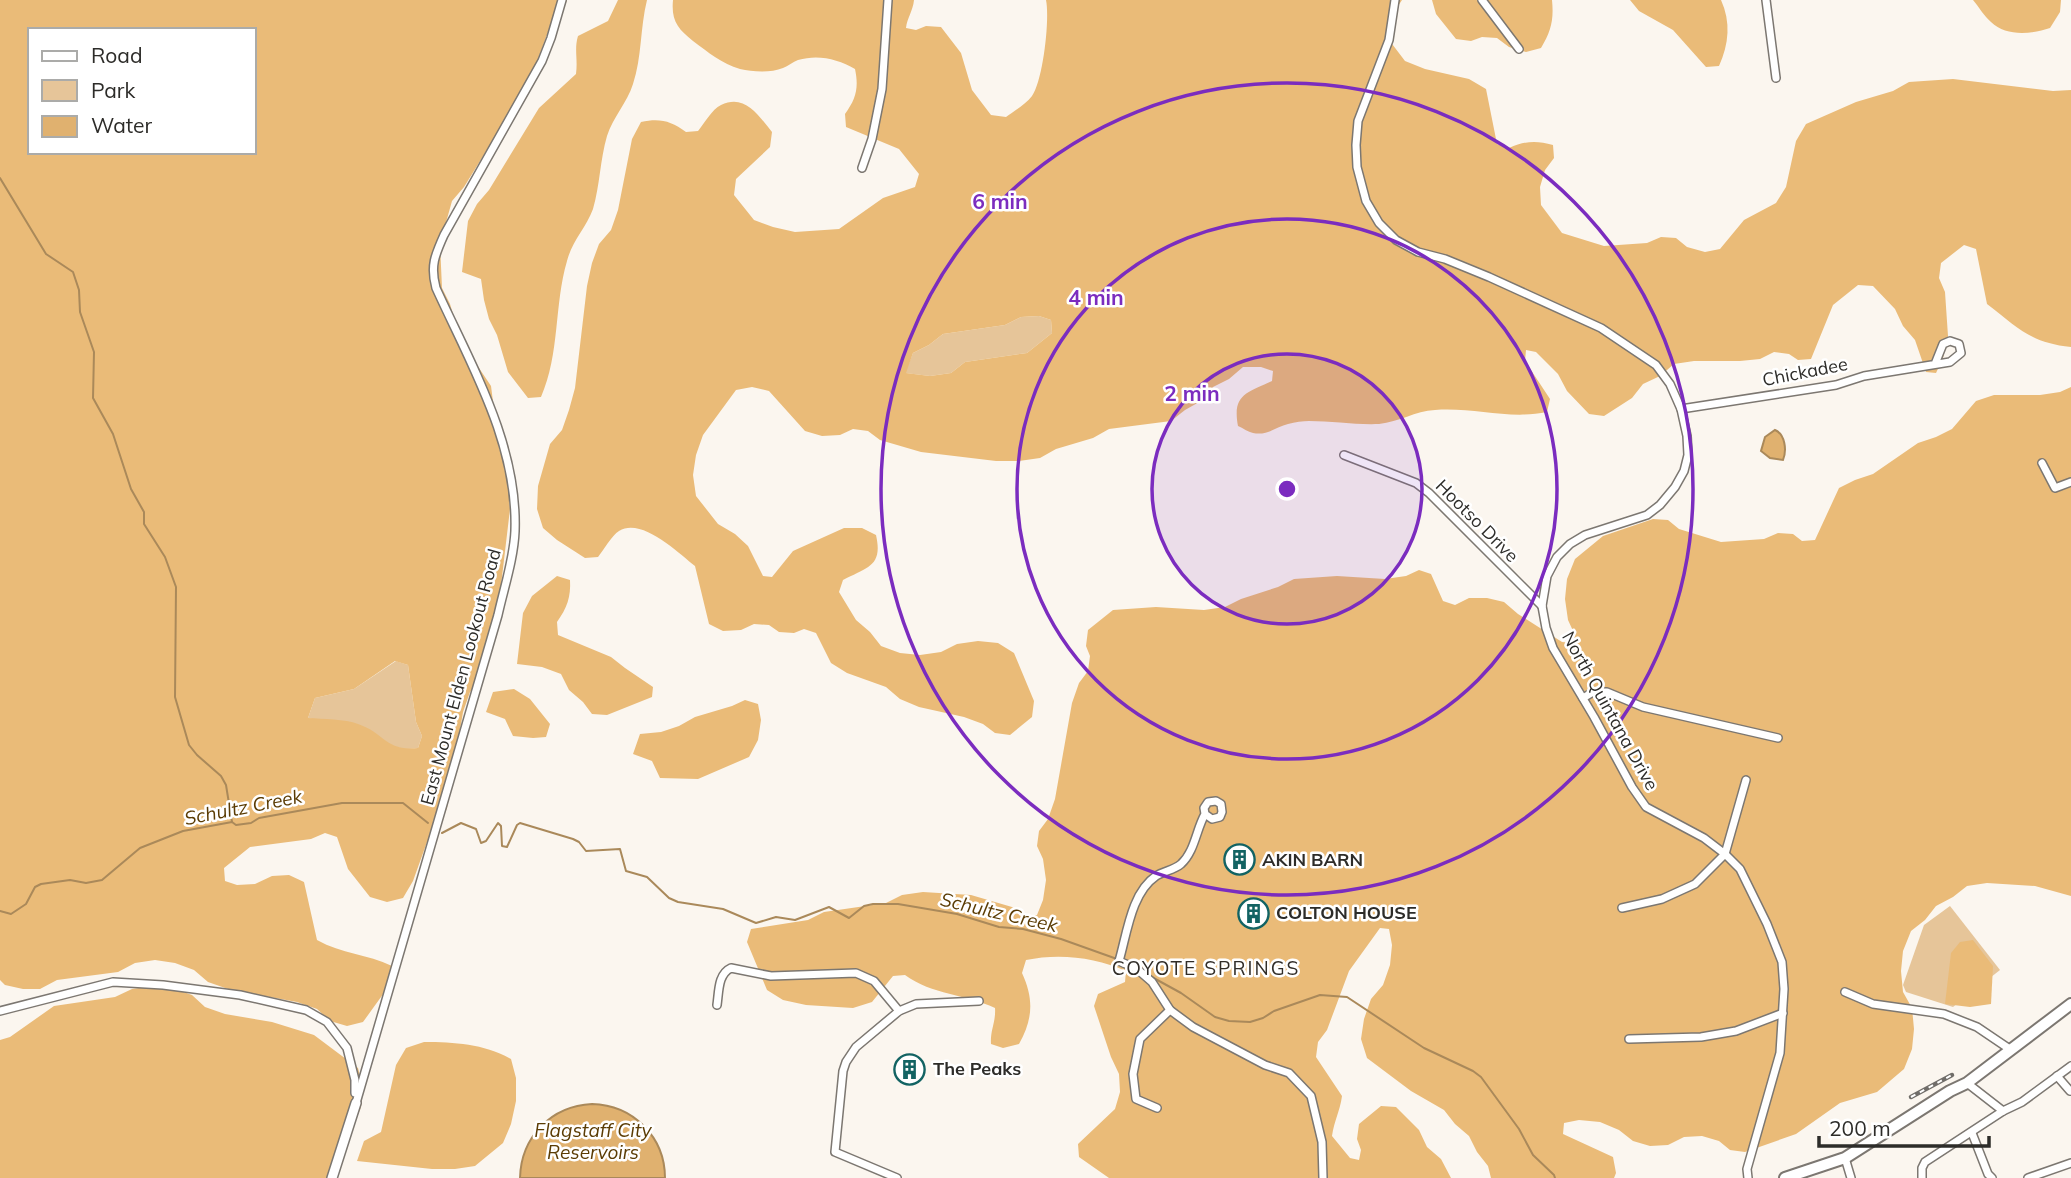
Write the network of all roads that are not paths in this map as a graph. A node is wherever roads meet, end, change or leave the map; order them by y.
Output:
1 (562, 0) edge
2 (888, 0) edge
3 (1395, 0) edge
4 (1482, 0) edge
5 (1766, 0) edge
6 (1519, 49) dead end
7 (1776, 78) dead end
8 (862, 168) dead end
9 (1935, 364) dead end
10 (1681, 409) junction
11 (1344, 455) dead end
12 (2042, 463) dead end
13 (2071, 482) edge
14 (1542, 606) junction
15 (1583, 698) junction
16 (1778, 738) dead end
17 (1746, 780) dead end
18 (1205, 814) dead end
19 (1725, 854) junction
20 (1622, 908) dead end
21 (1845, 992) dead end
22 (979, 1001) dead end
23 (717, 1004) dead end
24 (2071, 1004) edge
25 (1170, 1010) junction
26 (899, 1011) junction
27 (0, 1012) edge
28 (1783, 1013) junction
29 (1629, 1039) dead end
30 (2011, 1050) junction
31 (2071, 1066) edge
32 (2057, 1076) junction
33 (1967, 1083) junction
34 (2070, 1091) edge
35 (356, 1103) junction
36 (1157, 1108) dead end
37 (2003, 1111) junction
38 (1972, 1133) junction
39 (1845, 1158) junction
40 (2071, 1163) edge
41 (332, 1178) edge
42 (897, 1178) edge
43 (1323, 1178) edge
44 (1748, 1178) edge
45 (1785, 1178) edge
46 (1851, 1178) edge
47 (1922, 1178) edge
48 (1992, 1178) edge
49 (2028, 1178) edge

1 - 35 street, East Mount Elden Lookout Road
2 - 8 street
3 - 10 street, North Quintana Drive
4 - 6 street
5 - 7 street
9 - 10 street, Chickadee
10 - 14 street, North Quintana Drive
11 - 14 street, Hootso Drive
12 - 13 street
14 - 15 street, North Quintana Drive
15 - 16 street
15 - 19 street, North Quintana Drive
17 - 19 street
18 - 25 street
19 - 20 street
19 - 28 street, North Quintana Drive
21 - 30 street
22 - 26 street
23 - 26 street
24 - 30 main road
25 - 36 street
25 - 43 street
26 - 42 street
27 - 35 street
28 - 29 street
28 - 44 street, North Quintana Drive
30 - 33 main road
31 - 32 street
32 - 34 street
32 - 37 street
33 - 37 street
33 - 39 main road
35 - 41 street
37 - 38 street
38 - 47 street
38 - 48 street
39 - 45 main road
39 - 46 street
40 - 49 street

